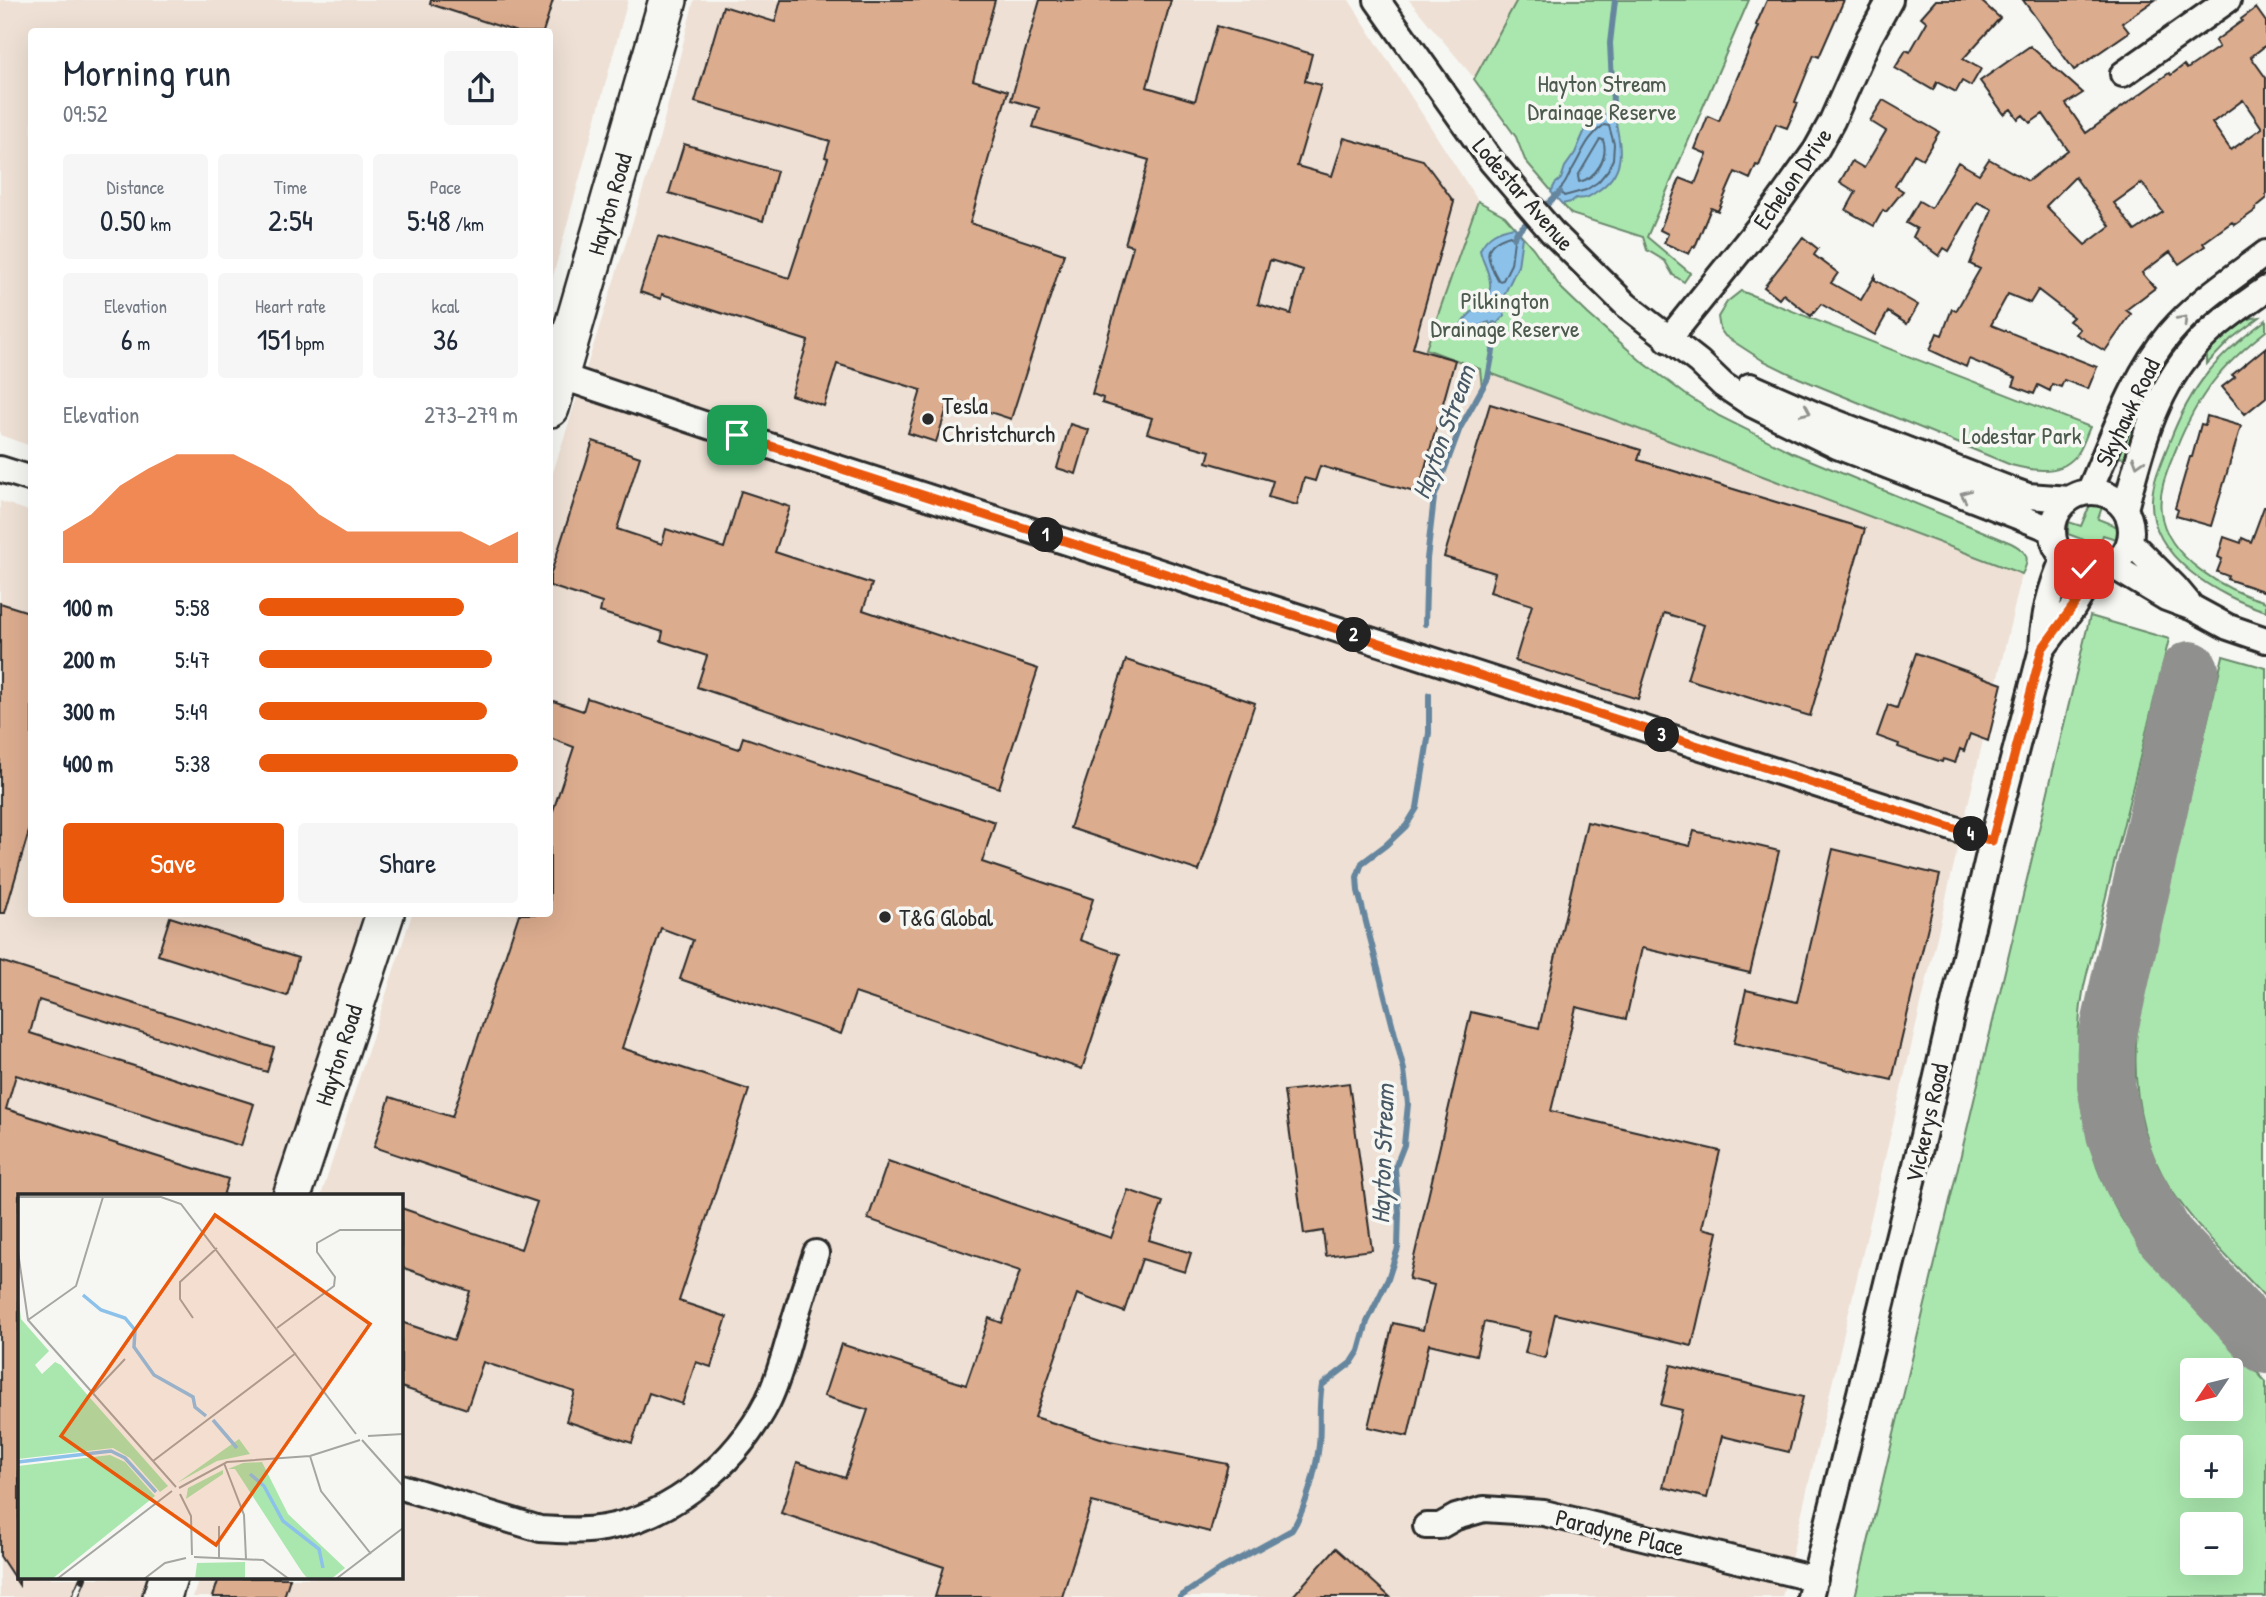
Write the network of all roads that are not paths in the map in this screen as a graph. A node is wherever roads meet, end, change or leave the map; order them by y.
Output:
1 (668, 0) edge
2 (1377, 0) edge
3 (1890, 0) edge
4 (2228, 0) edge
5 (2123, 75) dead end
6 (2266, 253) edge
7 (2266, 289) edge
8 (1668, 340) junction
9 (1699, 362) junction
10 (555, 392) edge
11 (0, 469) edge
12 (28, 479) edge
13 (2079, 495) junction
14 (2125, 509) junction
15 (2053, 530) junction
16 (2130, 542) junction
17 (2064, 558) junction
18 (2103, 568) junction
19 (2193, 608) junction
20 (2266, 640) edge
21 (2042, 649) junction
22 (1992, 841) junction
23 (384, 917) edge
24 (293, 1194) edge
25 (816, 1253) dead end
26 (402, 1487) edge
27 (1426, 1526) dead end
28 (167, 1580) edge
29 (1812, 1588) edge
30 (162, 1597) edge

1 - 10 street, Hayton Road
2 - 8 street, Lodestar Avenue
3 - 8 street, Echelon Drive
4 - 5 street
13 -> 6 street, Skyhawk Road
7 -> 14 street, Skyhawk Road
8 - 9 street, Lodestar Avenue
9 -> 13 street, Lodestar Avenue
15 -> 9 street, Lodestar Avenue
10 - 22 street
11 - 12 street
13 - 14 street
13 - 15 street
14 - 16 street
15 - 17 street
16 - 18 street
16 - 19 street
17 - 18 street
17 - 21 street, Vickerys Road
18 - 19 street
18 - 21 street, Vickerys Road
19 - 20 street
21 - 22 street, Vickerys Road
22 - 29 street, Vickerys Road
23 - 24 street, Hayton Road
25 - 26 street
27 - 29 street, Paradyne Place
28 - 30 street

